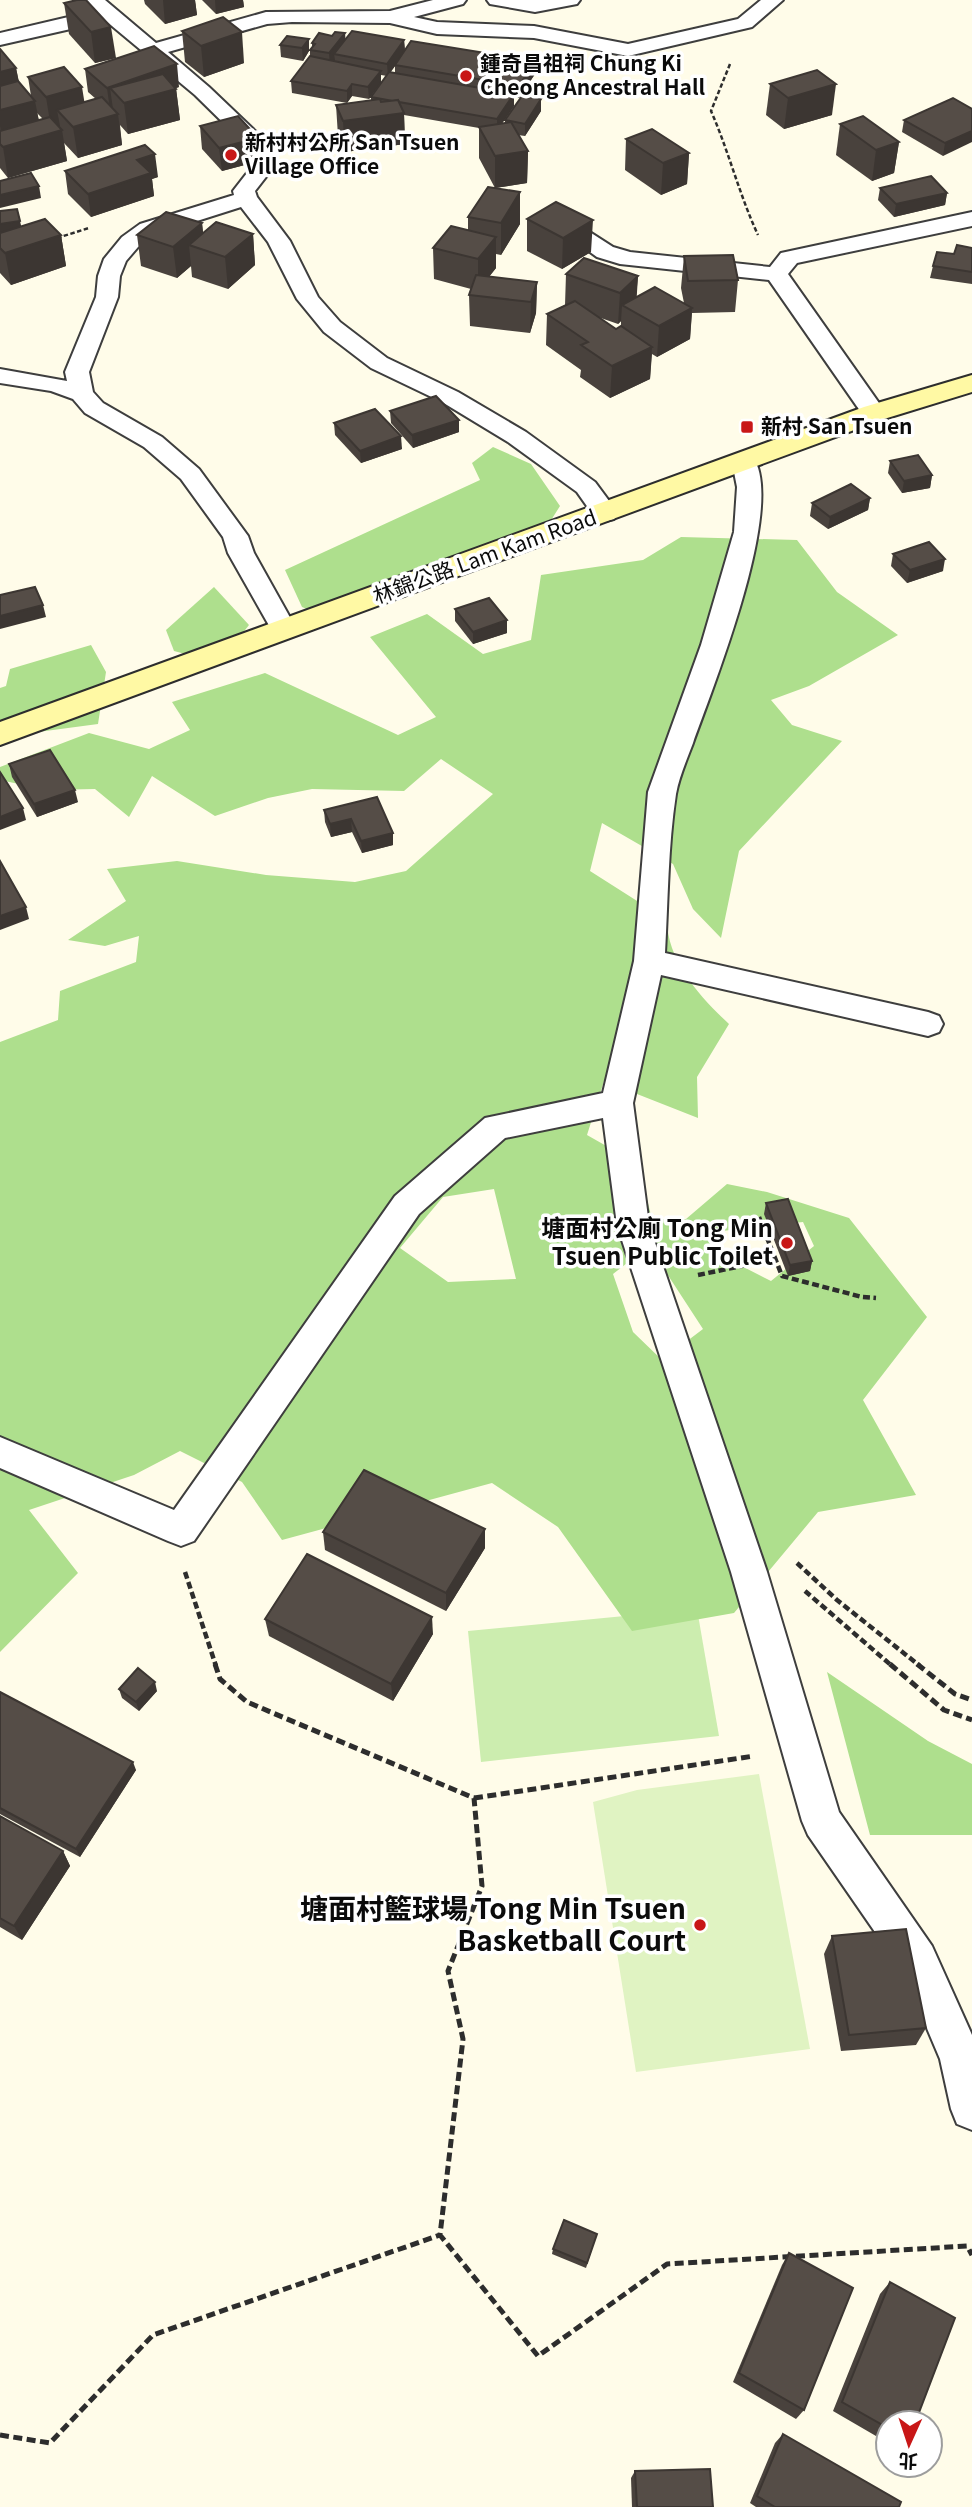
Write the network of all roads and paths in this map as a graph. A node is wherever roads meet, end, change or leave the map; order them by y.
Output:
1 (93, 0) edge
2 (456, 0) edge
3 (497, 0) edge
4 (570, 0) edge
5 (773, 0) edge
6 (108, 13) junction
7 (390, 17) junction
8 (741, 17) junction
9 (0, 39) edge
10 (152, 50) junction
11 (246, 198) junction
12 (972, 219) edge
13 (563, 225) edge
14 (776, 274) junction
15 (0, 376) edge
16 (972, 383) edge
17 (81, 394) junction
18 (874, 413) junction
19 (744, 462) junction
20 (606, 513) junction
21 (284, 631) junction
22 (0, 734) edge
23 (649, 961) junction
24 (928, 1024) dead end
25 (617, 1103) junction
26 (759, 1217) dead end
27 (776, 1259) junction
28 (695, 1276) dead end
29 (876, 1297) dead end
30 (0, 1452) edge
31 (181, 1530) junction
32 (796, 1562) dead end
33 (803, 1589) dead end
34 (972, 1700) edge
35 (972, 1720) edge
36 (802, 1749) junction
37 (474, 1798) junction
38 (972, 2109) edge
39 (440, 2235) junction
40 (972, 2255) edge
41 (0, 2435) edge

1 - 6 lane
2 - 7 lane
3 - 4 lane
5 - 8 lane
6 - 9 lane
6 - 10 lane
7 - 8 lane
7 - 10 lane
8 - 14 path
10 - 11 lane
11 - 17 lane
11 - 20 lane
12 - 14 lane
13 - 14 lane
14 - 18 lane
15 - 17 lane
16 - 18 main road, 林錦公路 Lam Kam Road
17 - 21 lane
18 - 19 main road, 林錦公路 Lam Kam Road
19 - 20 main road, 林錦公路 Lam Kam Road
19 - 23 lane
20 - 21 main road, 林錦公路 Lam Kam Road
21 - 22 main road, 林錦公路 Lam Kam Road
23 - 24 lane
23 - 25 lane
25 - 31 lane
25 - 36 lane
26 - 27 path
27 - 28 path
27 - 29 path
30 - 31 lane
31 - 37 path
32 - 34 path
33 - 35 path
36 - 37 path
36 - 38 lane
37 - 39 path
39 - 40 path
39 - 41 path

